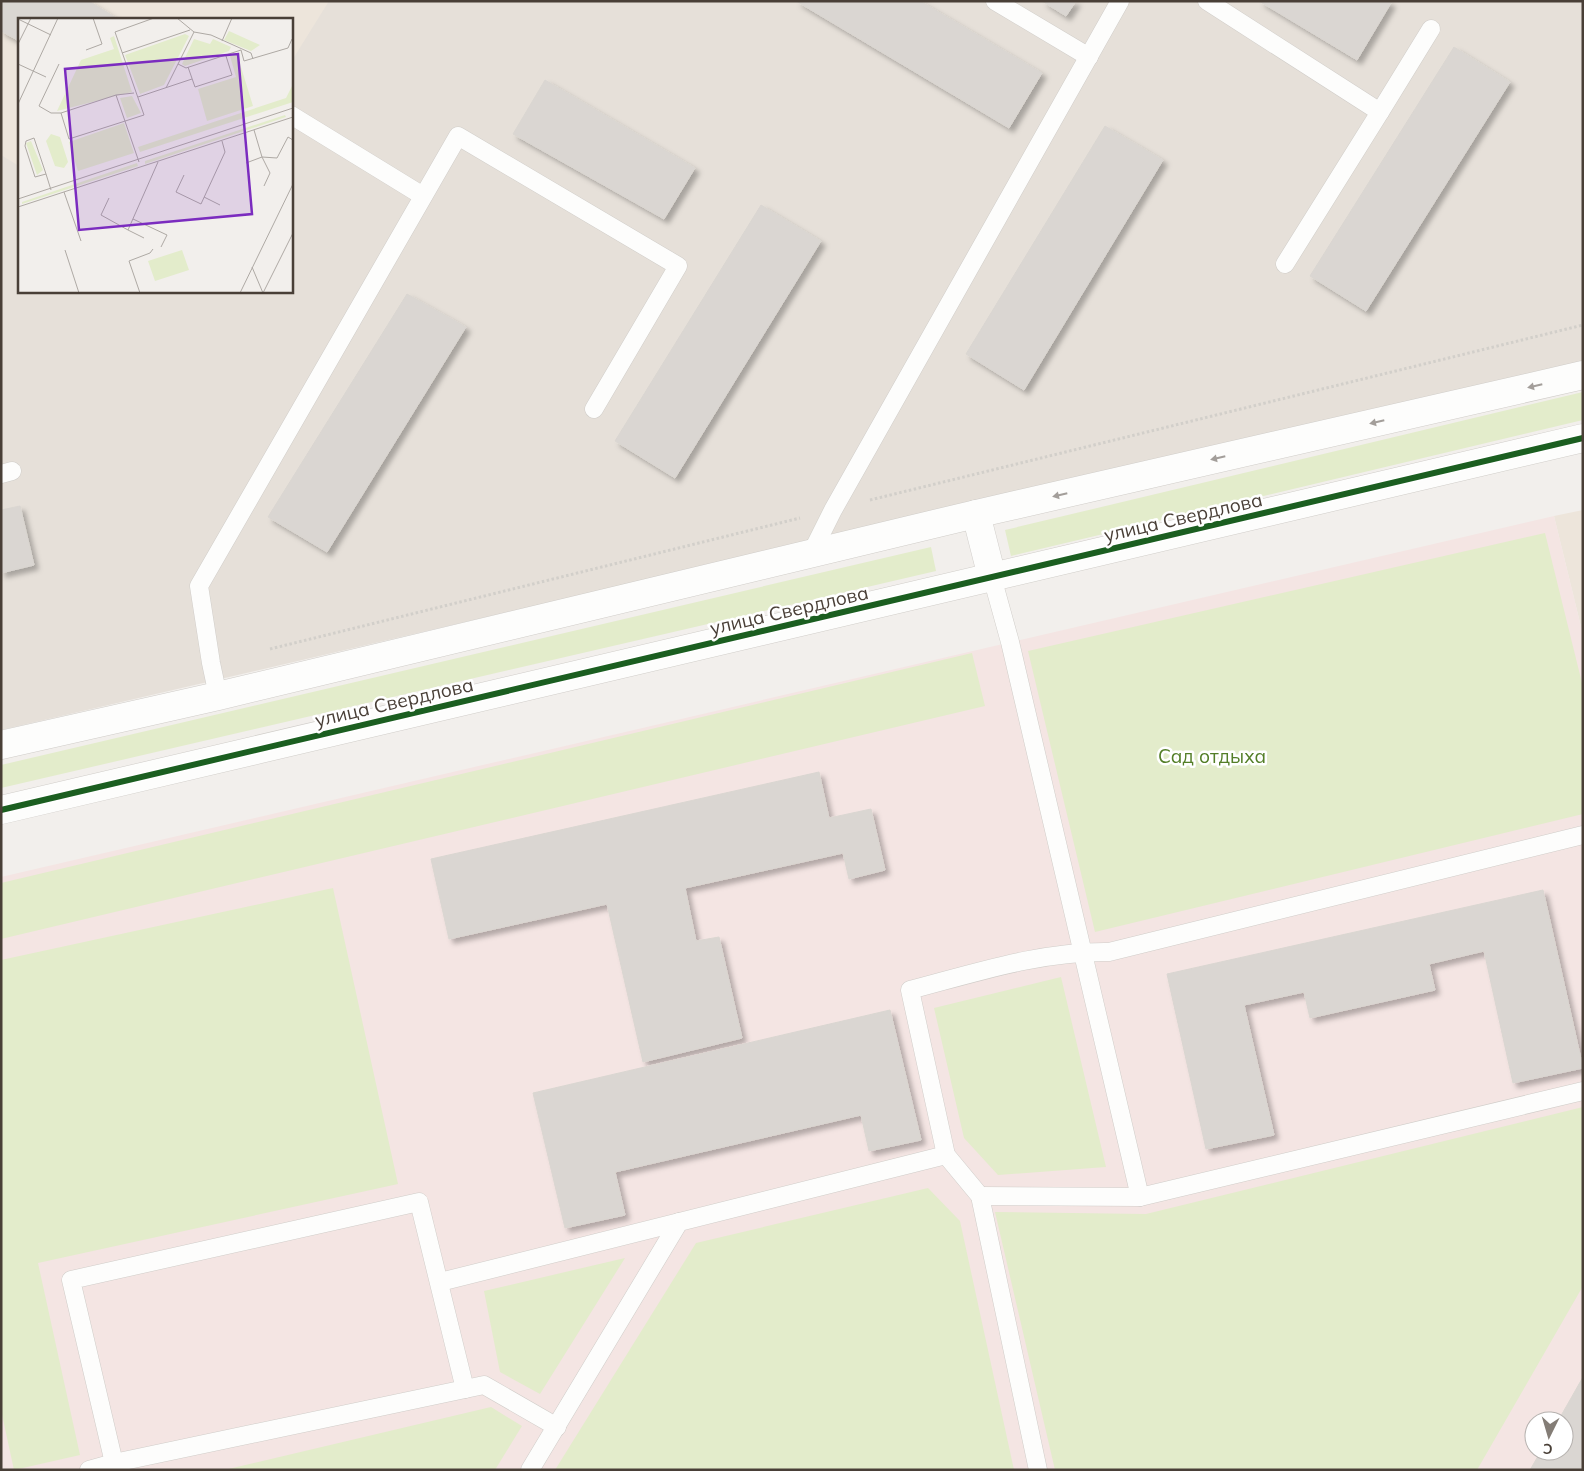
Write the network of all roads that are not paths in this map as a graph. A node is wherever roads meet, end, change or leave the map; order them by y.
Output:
1 (995, 1) edge
2 (1120, 1) edge
3 (1207, 1) edge
4 (1431, 29) dead end
5 (1088, 57) junction
6 (1380, 112) junction
7 (292, 116) edge
8 (423, 196) junction
9 (1285, 264) dead end
10 (1583, 375) edge
11 (594, 409) dead end
12 (1583, 438) edge
13 (976, 514) junction
14 (811, 554) junction
15 (992, 577) junction
16 (218, 696) junction
17 (1, 745) edge
18 (1, 810) edge
19 (1583, 835) edge
20 (1083, 952) junction
21 (1583, 1091) edge
22 (946, 1155) junction
23 (980, 1196) junction
24 (1140, 1198) junction
25 (679, 1222) junction
26 (440, 1282) junction
27 (464, 1389) junction
28 (557, 1426) junction
29 (114, 1463) junction
30 (89, 1470) edge
31 (530, 1470) edge
32 (1038, 1470) edge

1 - 5 lane
2 - 5 lane
3 - 6 lane
4 - 6 lane
5 - 14 lane
6 - 9 lane
7 - 8 lane
8 - 11 lane
8 - 16 lane
10 -> 13 street
12 - 15 street, улица Свердлова
13 - 14 street
13 - 15 street
14 - 16 street
15 - 18 street, улица Свердлова
15 - 20 lane
16 - 17 street
19 - 20 lane
20 - 22 lane
20 - 24 lane
21 - 24 lane
22 - 23 lane
22 - 25 lane
23 - 24 lane
23 - 32 lane
25 - 26 lane
25 - 28 lane
26 - 27 lane
26 - 29 lane
27 - 28 lane
27 - 29 lane
28 - 31 lane
29 - 30 lane

